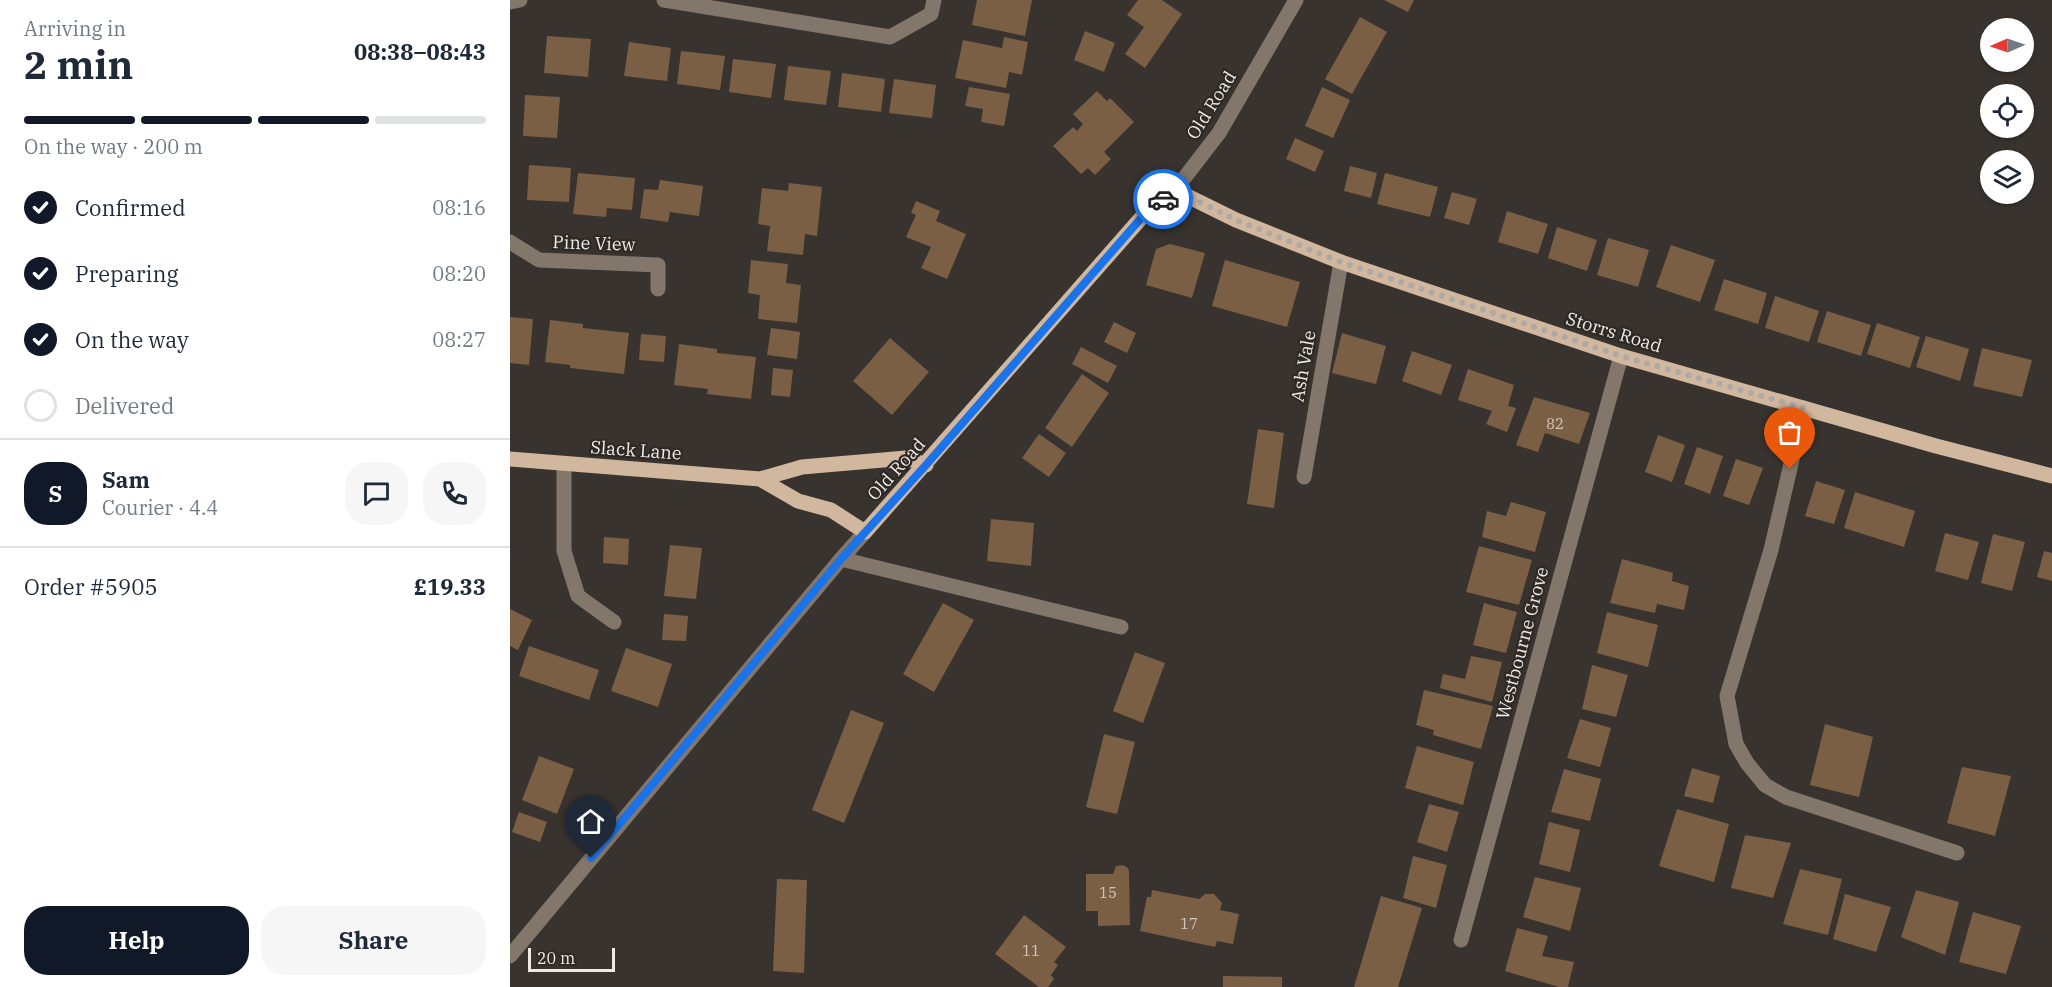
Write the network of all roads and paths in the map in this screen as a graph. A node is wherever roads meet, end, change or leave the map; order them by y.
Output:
1 (520, 0) edge
2 (664, 0) edge
3 (934, 0) edge
4 (1296, 0) edge
5 (510, 3) edge
6 (1176, 190) junction
7 (510, 242) edge
8 (1341, 262) junction
9 (658, 289) dead end
10 (1621, 356) junction
11 (1804, 408) junction
12 (510, 459) edge
13 (564, 464) junction
14 (926, 465) junction
15 (2052, 476) edge
16 (1304, 477) dead end
17 (760, 479) junction
18 (866, 532) junction
19 (841, 559) junction
20 (614, 622) dead end
21 (1121, 627) dead end
22 (1957, 853) dead end
23 (1461, 940) dead end
24 (510, 956) edge

1 - 5 street
2 - 3 street
4 - 6 street, Old Road
6 - 8 main road, Storrs Road
6 - 14 main road, Old Road
7 - 9 street, Pine View
8 - 10 main road, Storrs Road
8 - 16 street, Ash Vale
10 - 11 main road, Storrs Road
10 - 23 street, Westbourne Grove
11 - 15 main road, Storrs Road
11 - 22 street
12 - 13 main road, Slack Lane
13 - 17 main road, Slack Lane
13 - 20 street
14 - 17 main road, Slack Lane
14 - 18 main road, Old Road
17 - 18 main road, Slack Lane
18 - 19 street, Old Road
19 - 21 street
19 - 24 street, Old Road

